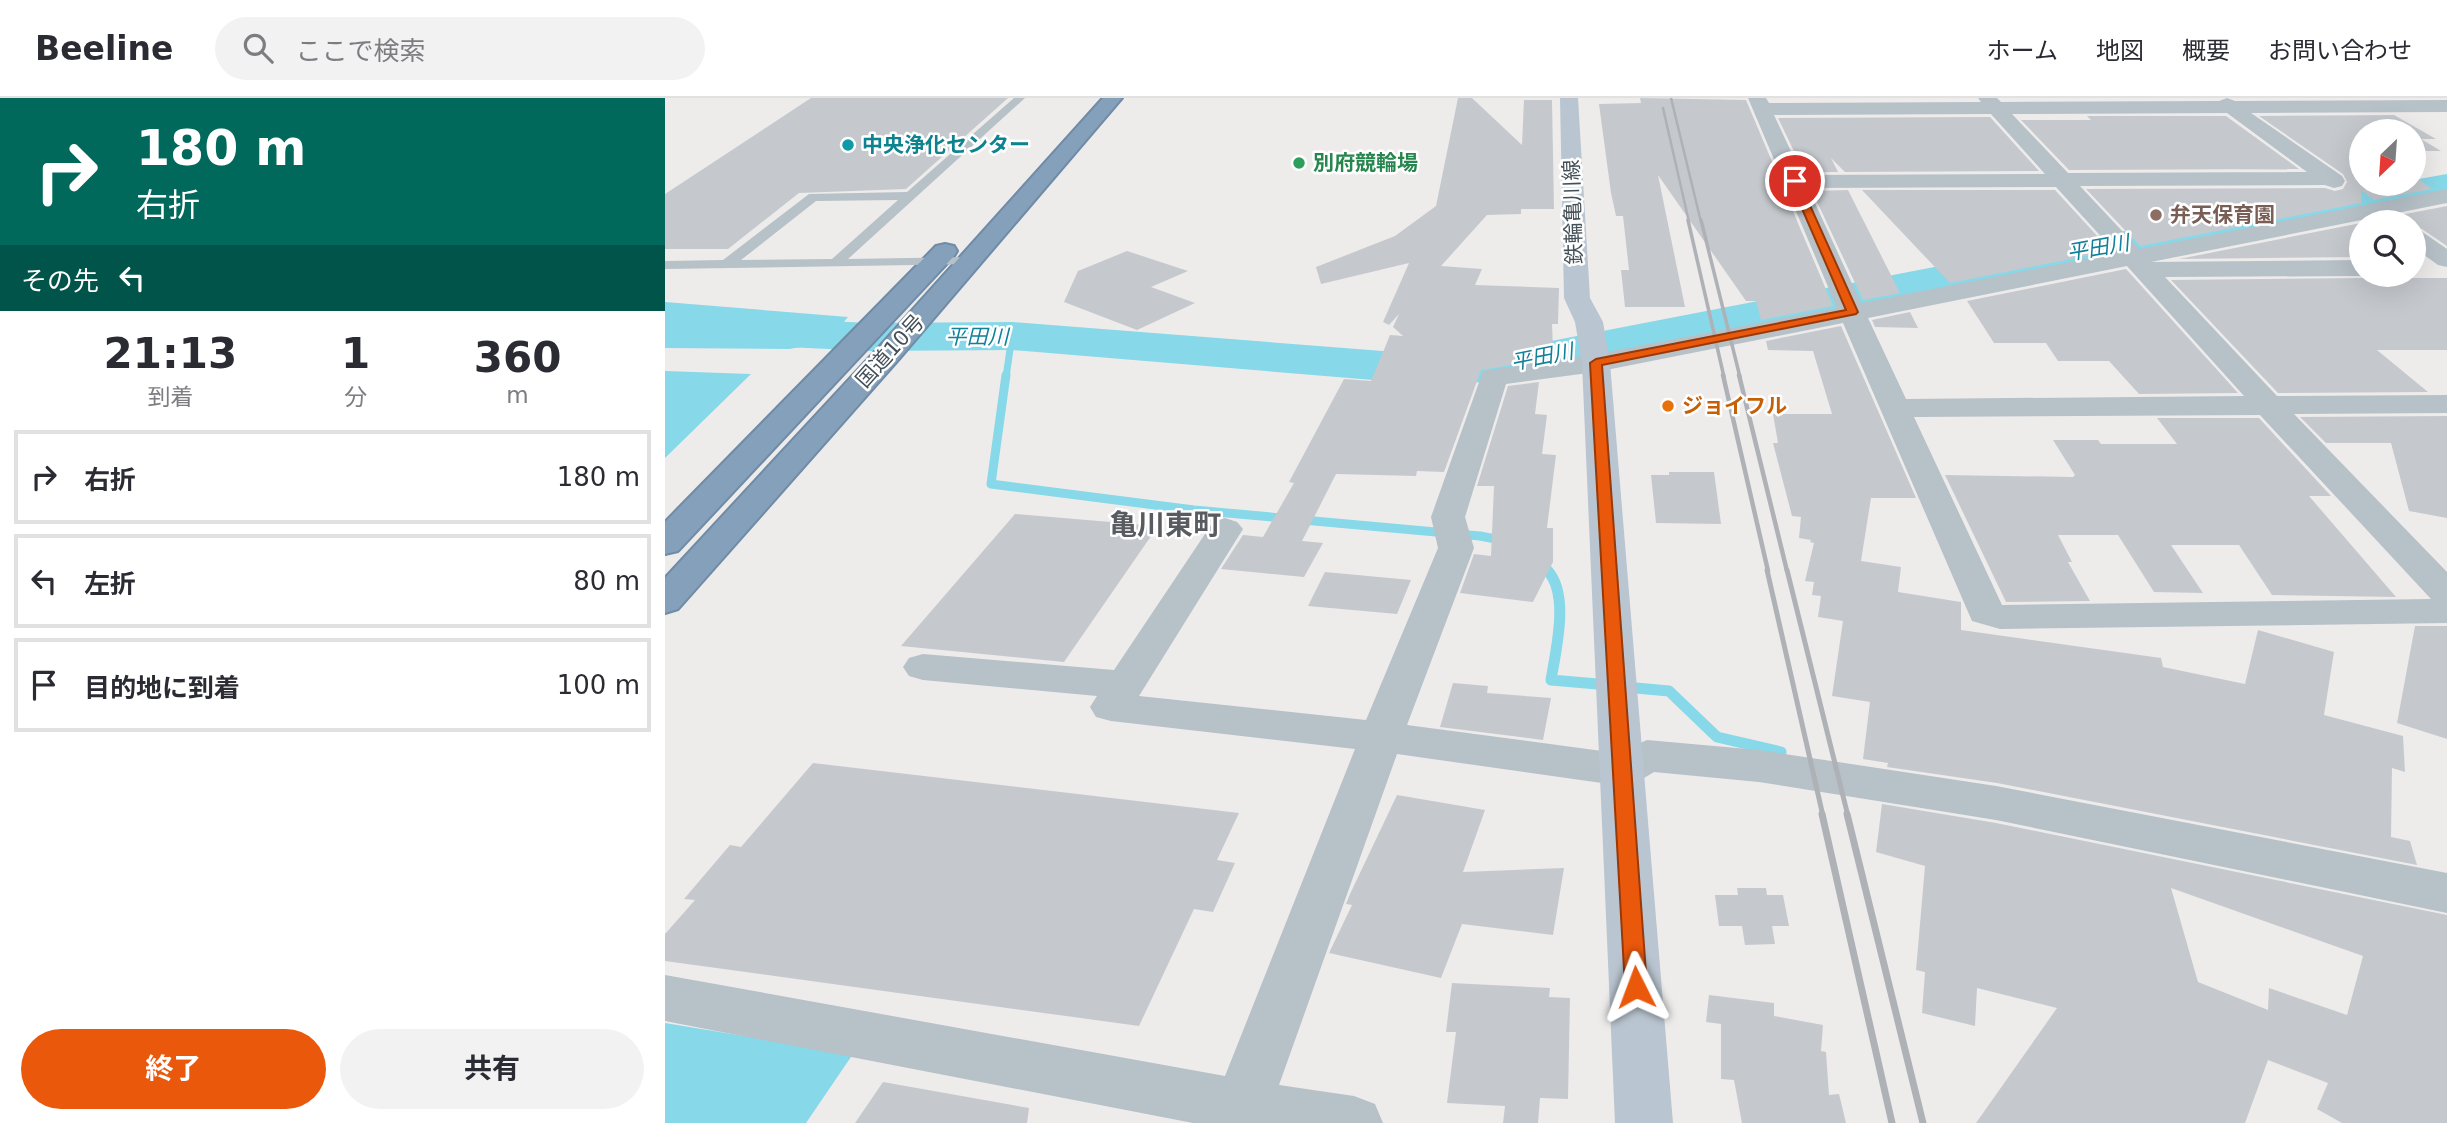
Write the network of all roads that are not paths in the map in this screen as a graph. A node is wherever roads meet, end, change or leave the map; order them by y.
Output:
1 (1020, 98) edge
2 (1085, 98) edge
3 (1113, 98) edge
4 (1569, 98) edge
5 (1583, 98) edge
6 (1760, 103) edge
7 (1992, 103) edge
8 (2225, 103) edge
9 (2447, 107) edge
10 (1057, 129) dead end
11 (2447, 175) edge
12 (2330, 178) junction
13 (2426, 179) edge
14 (1795, 181) junction
15 (2065, 181) junction
16 (912, 196) junction
17 (2447, 196) edge
18 (2373, 208) edge
19 (964, 230) dead end
20 (2426, 245) edge
21 (2047, 251) dead end
22 (2132, 255) junction
23 (2447, 260) edge
24 (935, 261) junction
25 (970, 261) junction
26 (836, 262) junction
27 (727, 264) junction
28 (665, 265) edge
29 (2447, 266) edge
30 (2349, 267) edge
31 (2426, 267) edge
32 (1846, 294) junction
33 (1593, 346) junction
34 (2447, 404) edge
35 (2269, 406) junction
36 (1896, 408) junction
37 (1225, 529) dead end
38 (665, 543) edge
39 (2447, 594) edge
40 (665, 601) edge
41 (2447, 611) edge
42 (923, 667) dead end
43 (1126, 685) junction
44 (1381, 737) junction
45 (1623, 770) junction
46 (2447, 893) edge
47 (665, 998) edge
48 (1239, 1114) edge
49 (1354, 1123) edge
50 (1644, 1123) edge

1 - 16 lane
2 - 10 highway
3 - 25 highway, 国道10号
4 - 33 main road, 鉄輪亀川線
5 - 33 main road, 鉄輪亀川線
6 - 7 street
6 - 14 street
7 - 8 street
7 - 15 street
8 - 9 street
8 - 12 street
11 - 13 street
12 - 15 street
12 - 18 street
14 - 15 street
14 - 32 street
15 - 22 street
16 - 26 lane
16 - 27 lane
17 - 18 street
18 - 22 street
19 - 24 highway, 国道10号
20 - 23 street
21 - 22 street
22 - 30 street
22 - 32 street
22 - 35 street
24 - 25 lane
24 - 26 lane
24 - 38 highway, 国道10号
25 - 40 highway, 国道10号
26 - 27 lane
27 - 28 lane
29 - 31 street
32 - 33 street
32 - 36 street
33 - 44 street
33 - 45 main road, 鉄輪亀川線
34 - 35 street
35 - 36 street
35 - 39 street
36 - 41 street
37 - 43 street
42 - 43 street
43 - 44 street
44 - 45 street
44 - 48 street
45 - 46 street
45 - 50 main road, 鉄輪亀川線
47 - 48 street
48 - 49 street

